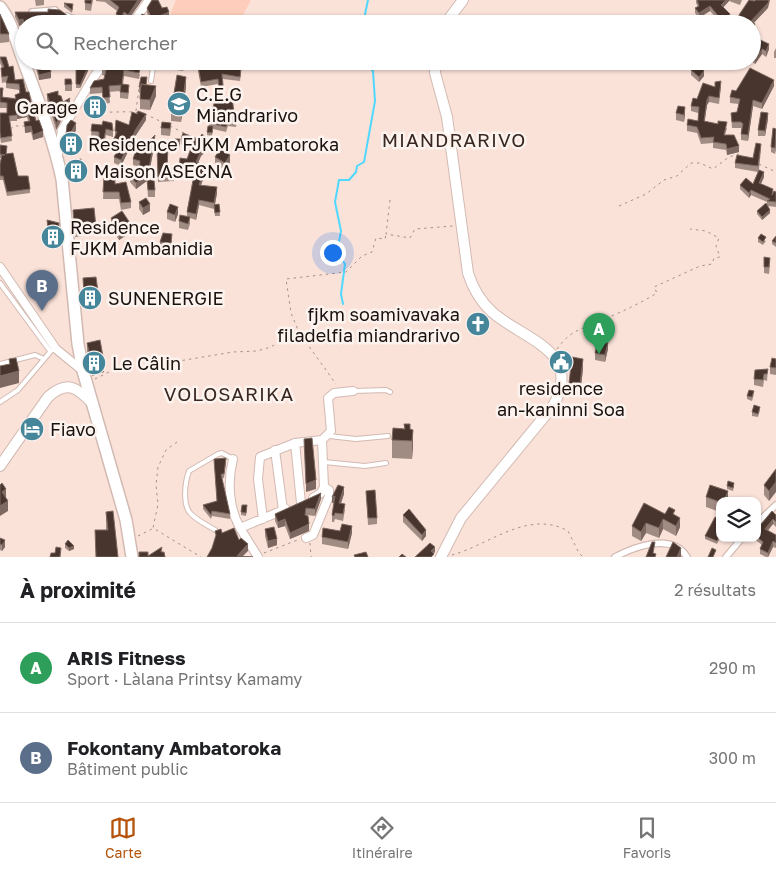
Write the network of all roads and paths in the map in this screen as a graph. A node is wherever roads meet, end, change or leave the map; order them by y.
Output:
1 (149, 0) edge
2 (463, 0) edge
3 (6, 11) edge
4 (22, 12) edge
5 (66, 15) edge
6 (138, 15) edge
7 (452, 15) edge
8 (15, 37) edge
9 (27, 70) edge
10 (100, 70) edge
11 (153, 70) edge
12 (435, 70) edge
13 (151, 81) dead end
14 (139, 87) edge
15 (78, 102) junction
16 (136, 112) junction
17 (31, 125) edge
18 (6, 130) edge
19 (190, 136) edge
20 (57, 156) junction
21 (741, 158) edge
22 (754, 163) edge
23 (776, 172) edge
24 (390, 200) dead end
25 (619, 206) dead end
26 (461, 224) junction
27 (690, 229) dead end
28 (386, 234) junction
29 (0, 267) edge
30 (0, 283) edge
31 (298, 330) junction
32 (53, 350) junction
33 (553, 354) junction
34 (44, 359) junction
35 (0, 364) edge
36 (85, 377) junction
37 (353, 390) joint
38 (340, 392) junction
39 (390, 392) dead end
40 (0, 402) edge
41 (93, 404) junction
42 (388, 436) dead end
43 (325, 438) junction
44 (177, 442) dead end
45 (295, 443) junction
46 (275, 450) junction
47 (233, 460) joint
48 (323, 462) junction
49 (386, 463) dead end
50 (0, 466) edge
51 (324, 487) junction
52 (301, 503) junction
53 (776, 505) edge
54 (284, 510) junction
55 (262, 519) junction
56 (761, 519) edge
57 (152, 528) junction
58 (240, 528) junction
59 (215, 530) edge
60 (308, 539) junction
61 (130, 542) junction
62 (739, 542) edge
63 (258, 556) edge
64 (441, 556) edge
65 (132, 557) edge
66 (201, 557) edge
67 (311, 557) edge
68 (583, 557) edge
69 (615, 557) edge
70 (687, 557) edge
71 (726, 557) edge

1 - 6 street
2 - 7 street
3 - 8 main road
4 - 5 street
9 - 20 main road
10 - 15 street
11 - 13 lane
12 - 26 street
14 - 16 path
15 - 16 path
15 - 20 street
16 - 19 path
17 - 18 path
20 - 36 main road
21 - 25 path
22 - 23 path
24 - 28 path
26 - 28 path
26 - 33 street
27 - 33 path
28 - 31 path
29 - 32 street
30 - 32 lane
31 - 36 path
31 - 38 path
32 - 34 lane
32 - 36 street
33 - 64 street
34 - 35 lane
34 - 40 lane
36 - 41 main road
37 - 38 street
37 - 39 lane
38 - 43 street
41 - 50 street
41 - 61 main road
42 - 43 lane
43 - 45 street
43 - 48 street
44 - 57 path
45 - 46 street
45 - 52 street
46 - 54 street
46 - 55 street
47 - 58 street
47 - 59 lane
48 - 49 lane
48 - 51 street
51 - 52 street
51 - 60 street
52 - 54 street
53 - 56 street
54 - 55 street
55 - 58 street
57 - 61 path
57 - 66 path
58 - 63 street
60 - 63 path
60 - 67 path
61 - 65 main road
62 - 71 street
64 - 68 path
69 - 70 street

